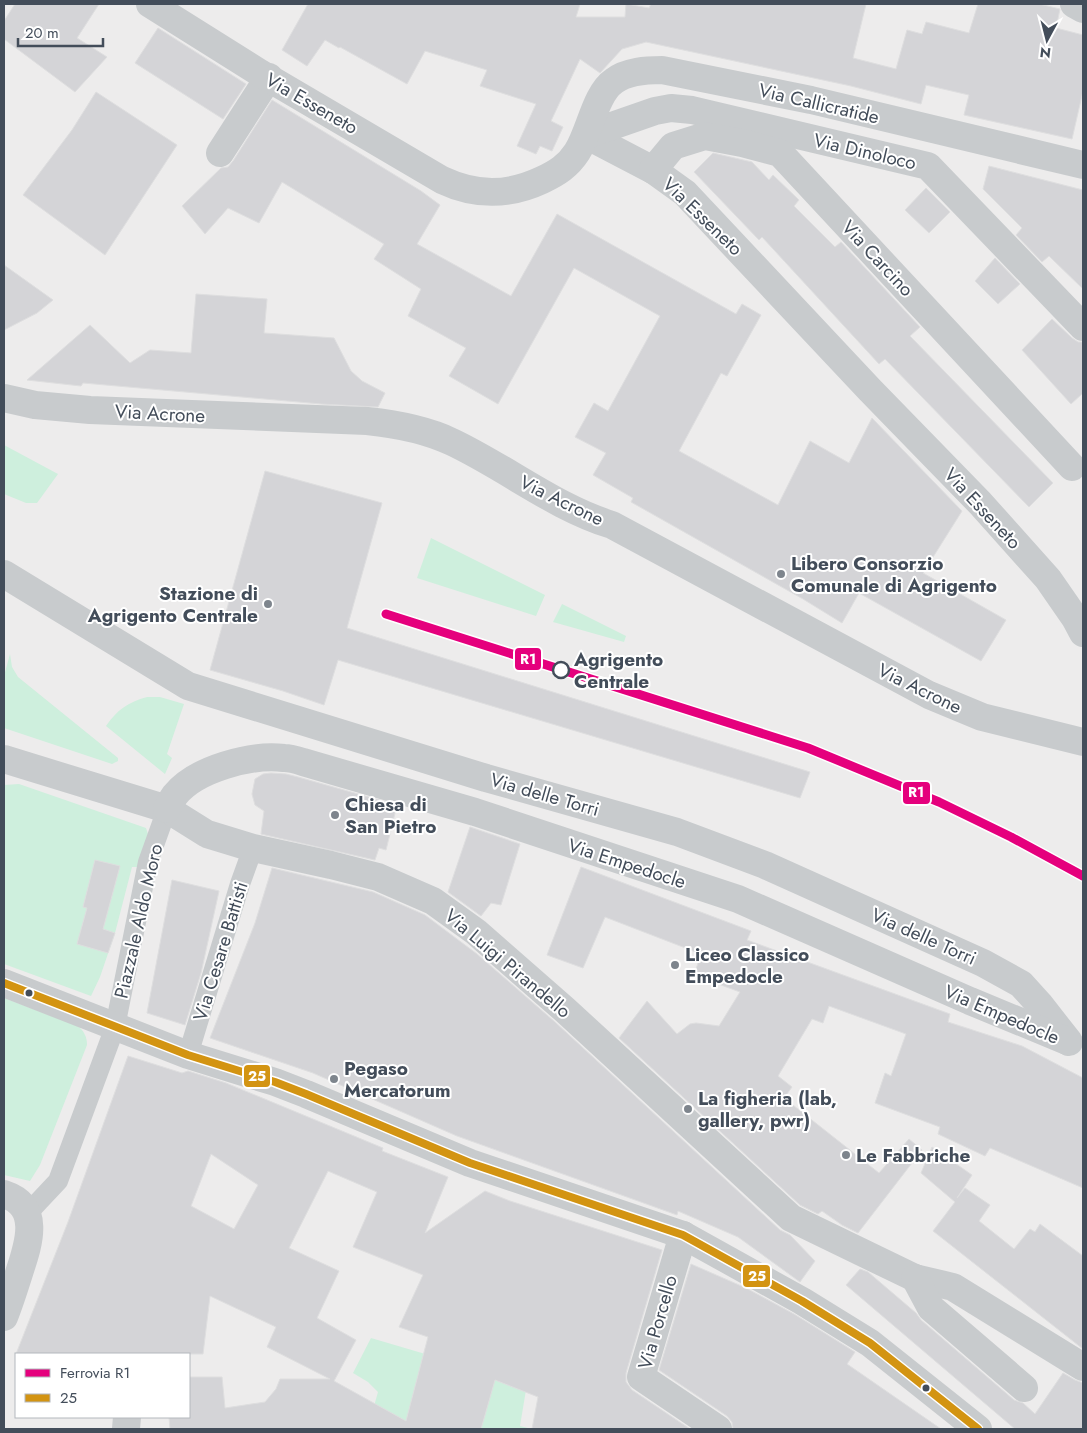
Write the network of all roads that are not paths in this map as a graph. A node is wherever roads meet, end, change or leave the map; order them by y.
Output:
1 (150, 4) edge
2 (1074, 4) edge
3 (1083, 9) edge
4 (269, 77) junction
5 (586, 134) junction
6 (220, 153) dead end
7 (1083, 165) edge
8 (653, 170) junction
9 (1083, 327) edge
10 (4, 398) edge
11 (1072, 467) dead end
12 (4, 574) edge
13 (1083, 633) edge
14 (1081, 737) edge
15 (4, 759) edge
16 (167, 808) junction
17 (253, 848) junction
18 (4, 983) edge
19 (115, 1027) junction
20 (1076, 1045) edge
21 (188, 1055) junction
22 (4, 1194) edge
23 (27, 1214) junction
24 (683, 1235) junction
25 (915, 1278) junction
26 (4, 1317) edge
27 (1083, 1367) edge
28 (1024, 1388) dead end
29 (718, 1429) edge
30 (978, 1429) edge

1 - 4 street, Via Esseneto
2 - 3 street
4 - 5 street, Via Esseneto
4 - 6 street
5 - 7 street, Via Callicratide
5 - 8 street, Via Esseneto
5 - 9 street, Via Dinoloco
8 - 11 street, Via Carcino
8 - 13 street, Via Esseneto
10 - 14 street, Via Acrone
12 - 20 street, Via delle Torri
15 - 16 street
16 - 17 street, Via Luigi Pirandello
16 - 19 street, Piazzale Aldo Moro
16 - 20 street, Via Empedocle
17 - 21 street, Via Cesare Battisti
17 - 25 street, Via Luigi Pirandello
18 - 19 street, Piazzale Aldo Moro
19 - 21 street
19 - 23 street, Piazzale Aldo Moro
21 - 24 street
22 - 23 street
23 - 26 street
24 - 29 street, Via Porcello
24 - 30 street
25 - 27 street, Via Luigi Pirandello
25 - 28 street

